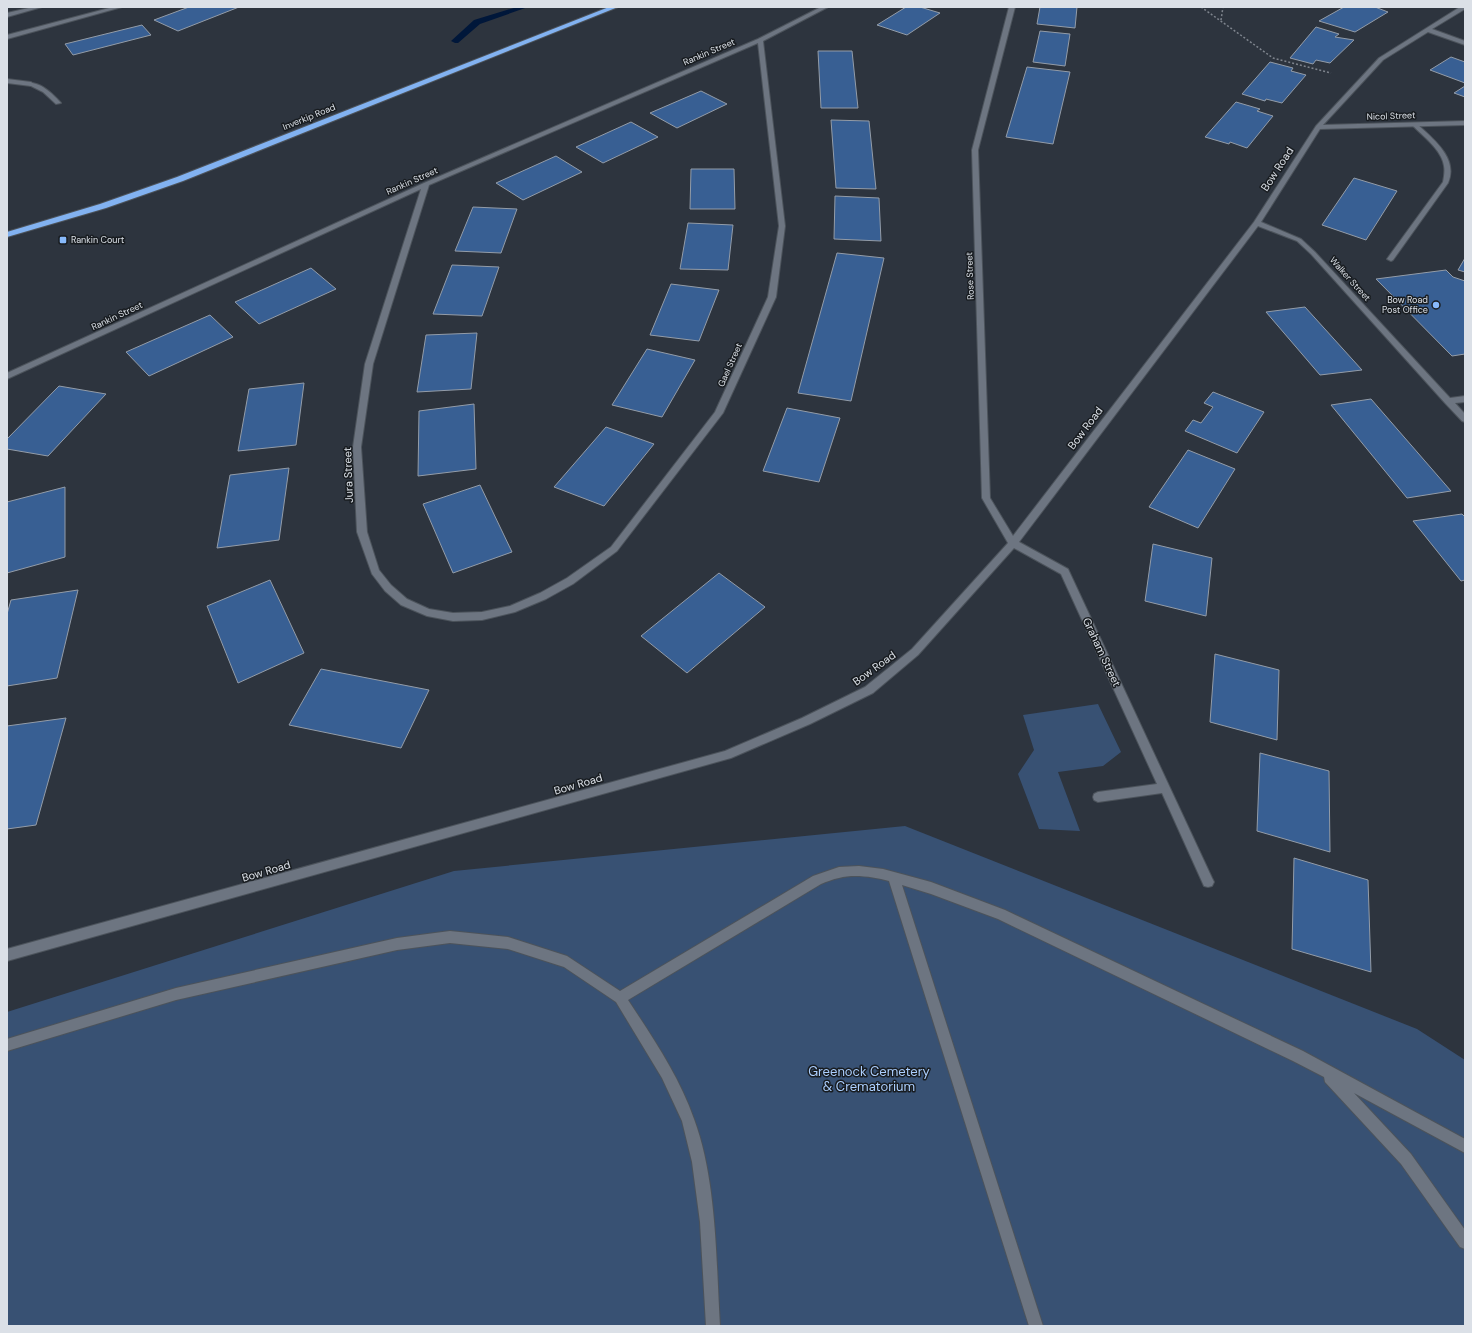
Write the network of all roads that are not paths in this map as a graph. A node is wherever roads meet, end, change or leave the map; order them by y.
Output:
1 (39, 7) edge
2 (119, 7) edge
3 (825, 7) edge
4 (1012, 7) edge
5 (1464, 7) edge
6 (613, 8) edge
7 (7, 15) edge
8 (1429, 30) junction
9 (7, 37) edge
10 (760, 40) junction
11 (1465, 43) edge
12 (7, 81) edge
13 (58, 102) dead end
14 (1465, 123) edge
15 (1414, 124) junction
16 (1318, 127) junction
17 (426, 184) junction
18 (1256, 223) junction
19 (7, 234) edge
20 (1391, 259) dead end
21 (7, 376) edge
22 (1465, 399) edge
23 (1448, 400) junction
24 (1465, 419) edge
25 (1013, 542) junction
26 (512, 609) joint
27 (1164, 788) junction
28 (1098, 797) dead end
29 (894, 878) junction
30 (1208, 882) dead end
31 (7, 955) edge
32 (620, 998) junction
33 (7, 1045) edge
34 (1324, 1071) junction
35 (1465, 1146) edge
36 (1465, 1242) edge
37 (713, 1326) edge
38 (1036, 1326) edge

1 - 7 street
2 - 9 street
3 - 10 street, Rankin Street
4 - 25 street, Rose Street
5 - 8 street, Bow Road
6 - 19 highway, Inverkip Road
8 - 11 street
8 - 16 street, Bow Road
10 - 17 street, Rankin Street
10 - 26 street, Gael Street
12 - 13 street
14 - 15 street, Nicol Street
15 - 16 street, Nicol Street
15 - 20 street
16 - 18 street, Bow Road
17 - 21 street, Rankin Street
17 - 26 street, Jura Street
18 - 23 street, Walker Street
18 - 25 street, Bow Road
22 - 23 street
23 - 24 street, Walker Street
25 - 27 street, Graham Street
25 - 31 street, Bow Road
27 - 28 street
27 - 30 street, Graham Street
29 - 32 street
29 - 34 street
29 - 38 street
32 - 33 street
32 - 37 street
34 - 35 street
34 - 36 street

